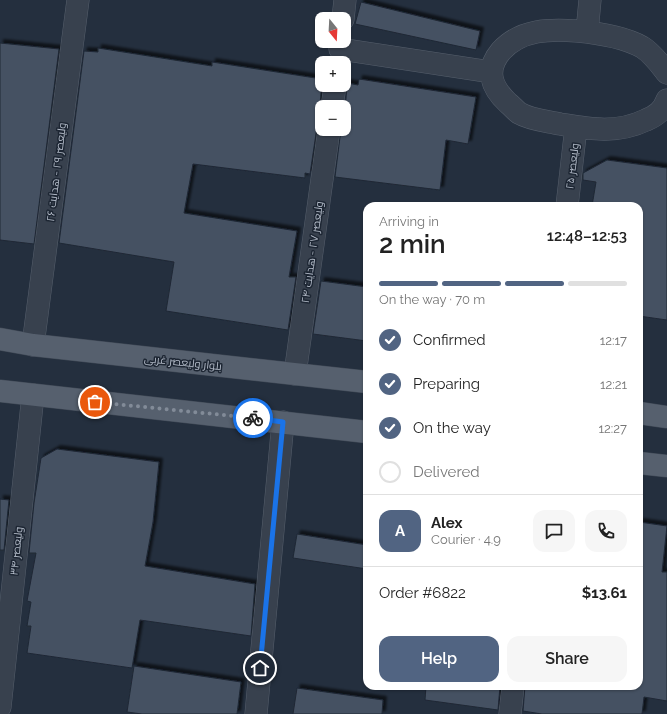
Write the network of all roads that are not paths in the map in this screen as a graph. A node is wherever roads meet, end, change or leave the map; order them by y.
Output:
1 (78, 0) edge
2 (345, 0) edge
3 (590, 0) edge
4 (344, 12) edge
5 (587, 32) junction
6 (340, 51) edge
7 (490, 72) junction
8 (667, 73) edge
9 (667, 100) edge
10 (576, 127) junction
11 (328, 136) edge
12 (567, 202) edge
13 (0, 339) edge
14 (33, 345) junction
15 (295, 374) junction
16 (363, 382) edge
17 (0, 391) edge
18 (33, 395) junction
19 (643, 413) edge
20 (667, 416) edge
21 (283, 422) junction
22 (363, 432) edge
23 (643, 463) edge
24 (667, 466) edge
25 (512, 690) edge
26 (0, 707) edge
27 (256, 714) edge
28 (510, 714) edge

1 - 14 street, ولیعصر ۲۹ - هدایت ۲۶
2 - 4 street
3 - 5 street
5 - 7 street
5 - 8 street
6 - 7 street
7 - 10 street
9 - 10 street
10 - 12 street, ولیعصر ۲۵
11 - 15 street, ولیعصر ۲۷ - هدایت ۲۴
13 - 14 main road, بلوار ولیعصر غربی
14 - 15 main road, بلوار ولیعصر غربی
15 - 16 main road, بلوار ولیعصر غربی
17 - 18 main road
18 - 21 main road
18 - 26 street, ولیعصر ۳۴
19 - 20 main road
21 - 22 main road
21 - 27 street
23 - 24 main road
25 - 28 street

